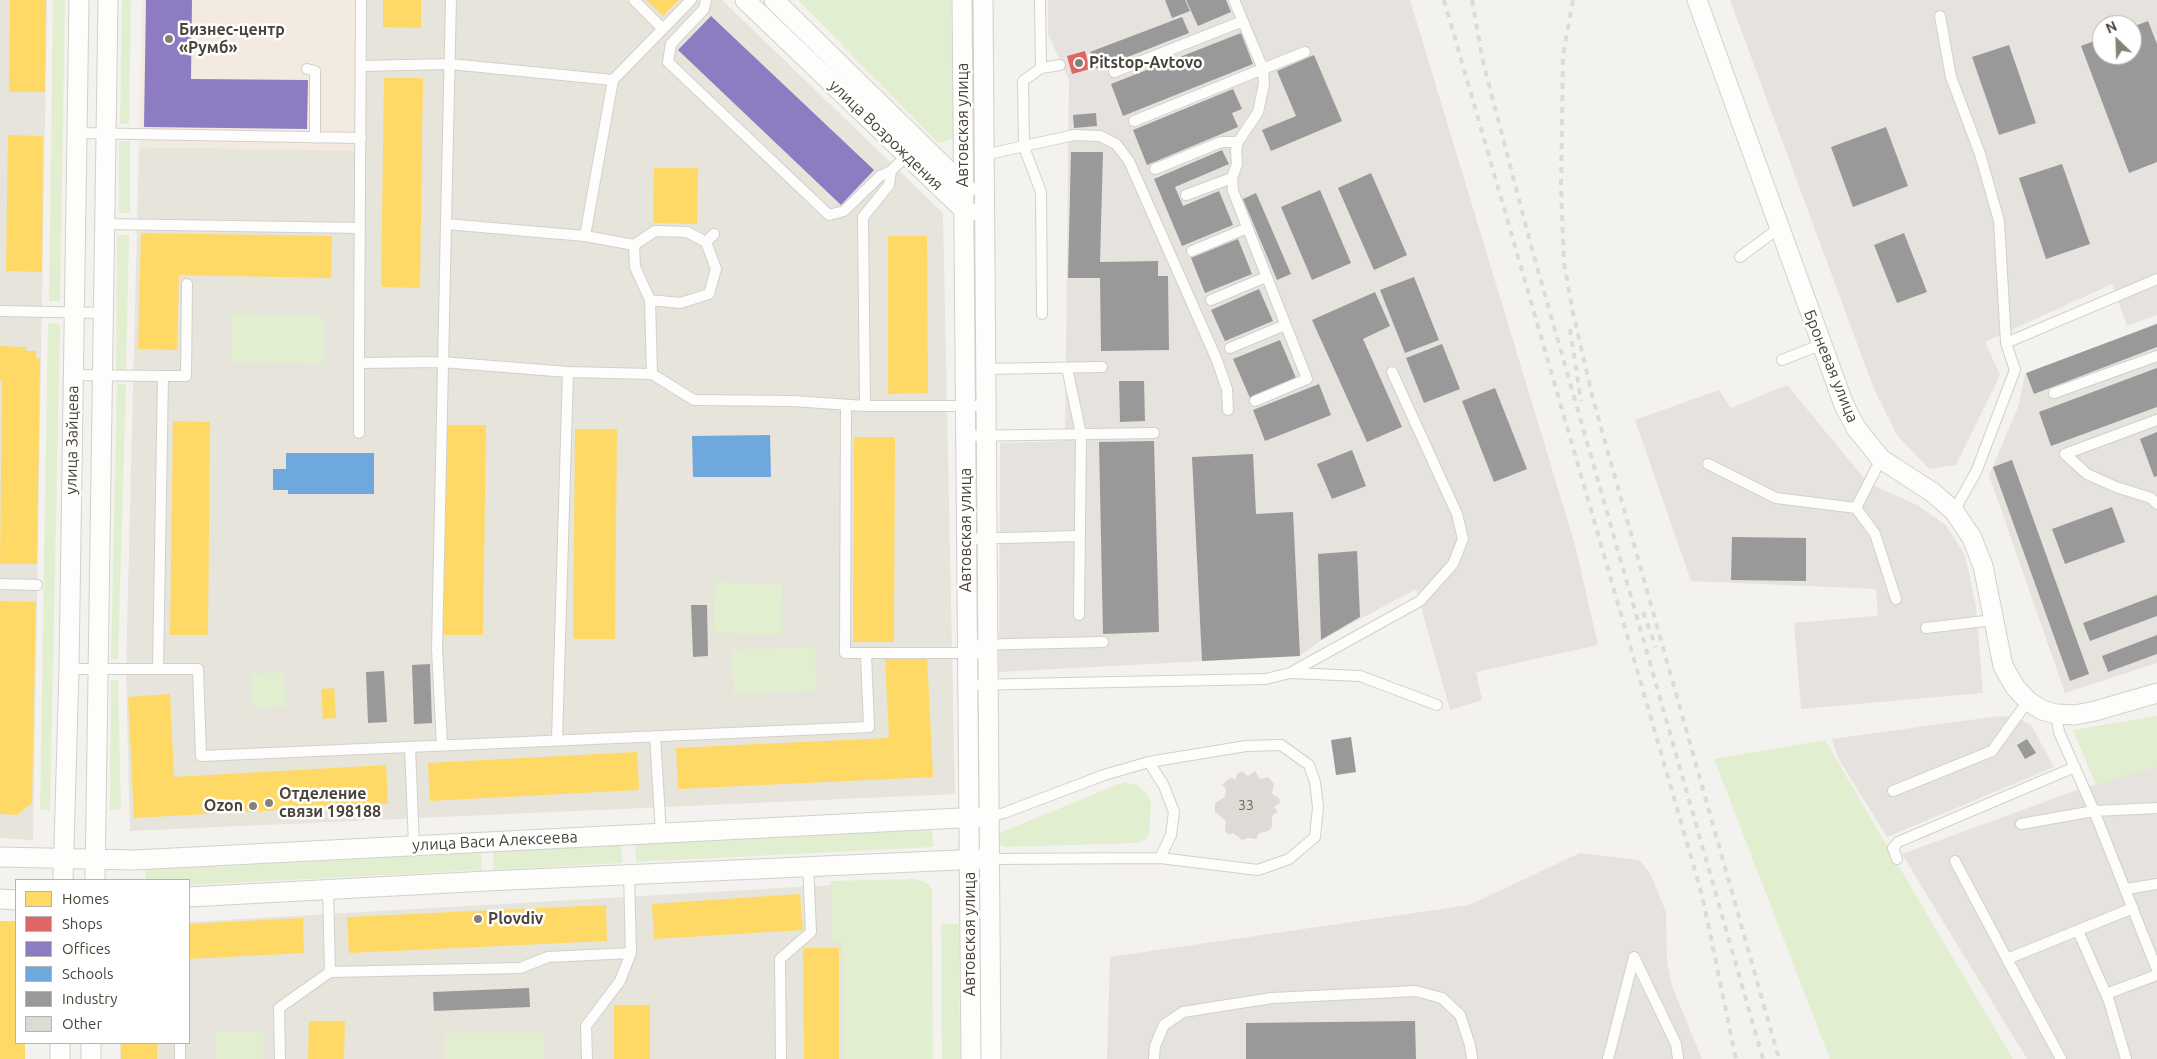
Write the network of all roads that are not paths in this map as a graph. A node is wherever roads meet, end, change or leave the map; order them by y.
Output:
1 (79, 0) edge
2 (108, 0) edge
3 (361, 0) edge
4 (451, 0) edge
5 (634, 0) edge
6 (691, 0) edge
7 (706, 0) edge
8 (745, 0) edge
9 (774, 0) edge
10 (962, 0) edge
11 (983, 0) edge
12 (1040, 0) edge
13 (1234, 0) edge
14 (1697, 0) edge
15 (1940, 16) dead end
16 (1243, 21) junction
17 (663, 29) junction
18 (1305, 52) dead end
19 (450, 64) junction
20 (1060, 65) dead end
21 (360, 66) junction
22 (1041, 68) junction
23 (308, 69) dead end
24 (1263, 69) junction
25 (1114, 72) dead end
26 (613, 80) junction
27 (1134, 121) dead end
28 (78, 134) junction
29 (106, 134) junction
30 (315, 138) junction
31 (361, 138) junction
32 (1238, 142) junction
33 (1024, 147) junction
34 (907, 155) junction
35 (984, 155) junction
36 (1155, 170) dead end
37 (892, 171) junction
38 (1232, 178) junction
39 (963, 184) junction
40 (1186, 194) dead end
41 (963, 209) junction
42 (985, 218) junction
43 (104, 224) junction
44 (446, 224) junction
45 (360, 228) junction
46 (1247, 228) junction
47 (1779, 228) junction
48 (714, 234) dead end
49 (586, 236) junction
50 (706, 242) junction
51 (634, 245) junction
52 (1192, 251) dead end
53 (1740, 257) dead end
54 (1266, 277) junction
55 (2157, 280) edge
56 (187, 284) dead end
57 (650, 300) junction
58 (1212, 300) dead end
59 (0, 311) edge
60 (74, 313) junction
61 (102, 313) junction
62 (1042, 314) dead end
63 (1285, 325) junction
64 (2006, 344) junction
65 (1820, 346) junction
66 (1230, 348) dead end
67 (2157, 356) edge
68 (1782, 360) dead end
69 (442, 362) junction
70 (359, 364) junction
71 (1102, 367) dead end
72 (1067, 368) junction
73 (965, 369) junction
74 (986, 369) junction
75 (568, 372) junction
76 (1392, 372) dead end
77 (652, 374) junction
78 (73, 375) junction
79 (101, 376) junction
80 (163, 376) junction
81 (2054, 393) dead end
82 (1255, 401) dead end
83 (846, 405) junction
84 (865, 406) junction
85 (965, 406) junction
86 (986, 406) junction
87 (1228, 410) dead end
88 (2157, 420) edge
89 (1154, 432) dead end
90 (359, 433) dead end
91 (1081, 434) junction
92 (965, 436) junction
93 (986, 436) junction
94 (1881, 459) junction
95 (1708, 464) dead end
96 (2157, 504) edge
97 (1856, 508) junction
98 (1954, 511) junction
99 (1079, 536) junction
100 (966, 539) junction
101 (987, 539) junction
102 (0, 584) edge
103 (37, 585) dead end
104 (1896, 598) dead end
105 (1079, 615) dead end
106 (1993, 620) junction
107 (1926, 628) dead end
108 (1103, 642) dead end
109 (988, 648) junction
110 (967, 649) junction
111 (866, 654) junction
112 (69, 669) junction
113 (158, 669) junction
114 (97, 670) junction
115 (1290, 672) junction
116 (968, 685) junction
117 (988, 685) junction
118 (2157, 692) edge
119 (2028, 701) junction
120 (1438, 706) dead end
121 (2056, 714) junction
122 (655, 736) junction
123 (557, 740) junction
124 (442, 745) junction
125 (410, 747) junction
126 (1148, 762) junction
127 (2075, 767) junction
128 (1893, 791) dead end
129 (2157, 808) edge
130 (2094, 811) junction
131 (989, 817) junction
132 (969, 818) junction
133 (2021, 824) dead end
134 (661, 833) junction
135 (414, 845) junction
136 (0, 857) edge
137 (1160, 858) junction
138 (969, 859) junction
139 (990, 859) junction
140 (1897, 859) dead end
141 (63, 860) junction
142 (95, 860) junction
143 (1955, 861) dead end
144 (808, 865) junction
145 (629, 874) junction
146 (63, 879) edge
147 (94, 879) edge
148 (2157, 884) edge
149 (328, 889) junction
150 (2126, 889) junction
151 (190, 897) edge
152 (0, 899) edge
153 (15, 900) edge
154 (2133, 908) junction
155 (2078, 931) junction
156 (631, 953) junction
157 (2007, 959) junction
158 (2157, 970) edge
159 (330, 972) junction
160 (2157, 975) edge
161 (2106, 994) junction
162 (60, 1044) edge
163 (91, 1044) edge
164 (180, 1044) edge
165 (60, 1059) edge
166 (91, 1059) edge
167 (180, 1059) edge
168 (280, 1059) edge
169 (587, 1059) edge
170 (781, 1059) edge
171 (971, 1059) edge
172 (991, 1059) edge
173 (1154, 1059) edge
174 (1472, 1059) edge
175 (1608, 1059) edge
176 (1678, 1059) edge
177 (2062, 1059) edge
178 (2126, 1059) edge

1 - 28 street, улица Зайцева
2 - 29 street, улица Зайцева
3 - 21 lane
4 - 19 lane
5 - 17 lane
6 - 17 lane
7 - 37 lane
8 - 34 street, улица Возрождения
9 - 39 street, улица Возрождения
10 - 39 street, Автовская улица
11 - 35 street, Автовская улица
12 - 22 lane
13 - 16 lane
14 - 47 street, Броневая улица
15 - 64 lane
16 - 24 lane
16 - 25 lane
17 - 26 lane
18 - 24 lane
19 - 21 lane
19 - 26 lane
19 - 44 lane
20 - 22 lane
21 - 31 lane
22 - 33 lane
23 - 30 lane
24 - 27 lane
24 - 32 lane
26 - 49 lane
28 - 29 lane
28 - 60 street, улица Зайцева
29 - 30 lane
29 - 43 street, улица Зайцева
30 - 31 lane
31 - 45 lane
32 - 36 lane
32 - 38 lane
33 - 35 lane
33 - 62 lane
33 - 87 lane
34 - 37 lane
34 - 41 street, улица Возрождения
35 - 42 street, Автовская улица
37 - 84 lane
38 - 40 lane
38 - 46 lane
39 - 41 street, Автовская улица
39 - 42 street, улица Возрождения
41 - 42 street, улица Возрождения
41 - 73 street, Автовская улица
42 - 74 street, Автовская улица
43 - 45 lane
43 - 61 street, улица Зайцева
44 - 49 lane
44 - 69 lane
45 - 70 lane
46 - 52 lane
46 - 54 lane
47 - 53 lane
47 - 65 street, Броневая улица
48 - 50 lane
49 - 51 lane
50 - 51 lane
50 - 57 lane
51 - 57 lane
54 - 58 lane
54 - 63 lane
55 - 64 lane
56 - 80 lane
57 - 77 lane
59 - 60 lane
60 - 61 lane
60 - 78 street, улица Зайцева
61 - 79 street, улица Зайцева
63 - 66 lane
63 - 82 lane
64 - 98 lane
65 - 68 lane
65 - 94 street, Броневая улица
67 - 81 lane
69 - 70 lane
69 - 75 lane
69 - 124 lane
70 - 90 lane
71 - 72 lane
72 - 74 lane
72 - 91 lane
73 - 74 lane
73 - 85 street, Автовская улица
74 - 86 street, Автовская улица
75 - 77 lane
75 - 123 lane
76 - 115 lane
77 - 83 lane
78 - 79 lane
78 - 112 street, улица Зайцева
79 - 80 lane
79 - 114 street, улица Зайцева
80 - 113 lane
83 - 84 lane
83 - 111 lane
84 - 85 lane
85 - 86 lane
85 - 92 street, Автовская улица
86 - 93 street, Автовская улица
88 - 96 lane
89 - 91 lane
91 - 93 lane
91 - 99 lane
92 - 93 lane
92 - 100 street, Автовская улица
93 - 101 street, Автовская улица
94 - 97 lane
94 - 98 street, Броневая улица
95 - 97 lane
97 - 104 lane
98 - 106 street, Броневая улица
99 - 101 lane
99 - 105 lane
100 - 101 lane
100 - 110 street, Автовская улица
101 - 109 street, Автовская улица
102 - 103 lane
106 - 107 lane
106 - 119 street, Броневая улица
108 - 109 lane
109 - 110 lane
109 - 117 street, Автовская улица
110 - 111 lane
110 - 116 street, Автовская улица
111 - 122 lane
112 - 114 lane
112 - 141 street, улица Зайцева
113 - 114 lane
113 - 125 lane
114 - 142 street, улица Зайцева
115 - 117 lane
115 - 120 lane
116 - 117 lane
116 - 132 street, Автовская улица
117 - 131 street, Автовская улица
118 - 121 street, Броневая улица
119 - 121 street, Броневая улица
119 - 128 lane
121 - 127 lane
122 - 123 lane
122 - 134 lane
123 - 124 lane
124 - 125 lane
125 - 135 lane
126 - 131 lane
126 - 137 lane
126 - 137 lane
127 - 130 lane
127 - 140 lane
129 - 130 lane
130 - 133 lane
130 - 150 lane
131 - 132 street, улица Васи Алексеева
131 - 139 street, Автовская улица
132 - 134 street, улица Васи Алексеева
132 - 138 street, Автовская улица
134 - 135 street, улица Васи Алексеева
135 - 142 street, улица Васи Алексеева
136 - 141 street, улица Васи Алексеева
137 - 139 lane
138 - 139 street
138 - 144 street
138 - 171 street, Автовская улица
139 - 172 street, Автовская улица
141 - 142 street, улица Васи Алексеева
141 - 146 street, улица Зайцева
142 - 147 street, улица Зайцева
143 - 157 lane
144 - 145 street
144 - 170 lane
145 - 149 street
145 - 156 lane
148 - 150 lane
149 - 151 street
149 - 159 lane
150 - 154 lane
152 - 153 street
154 - 155 lane
154 - 158 lane
155 - 157 lane
155 - 161 lane
156 - 159 lane
156 - 169 lane
157 - 177 lane
159 - 168 lane
160 - 161 lane
161 - 178 lane
162 - 165 street
163 - 166 street
164 - 167 lane
173 - 174 lane
175 - 176 lane

